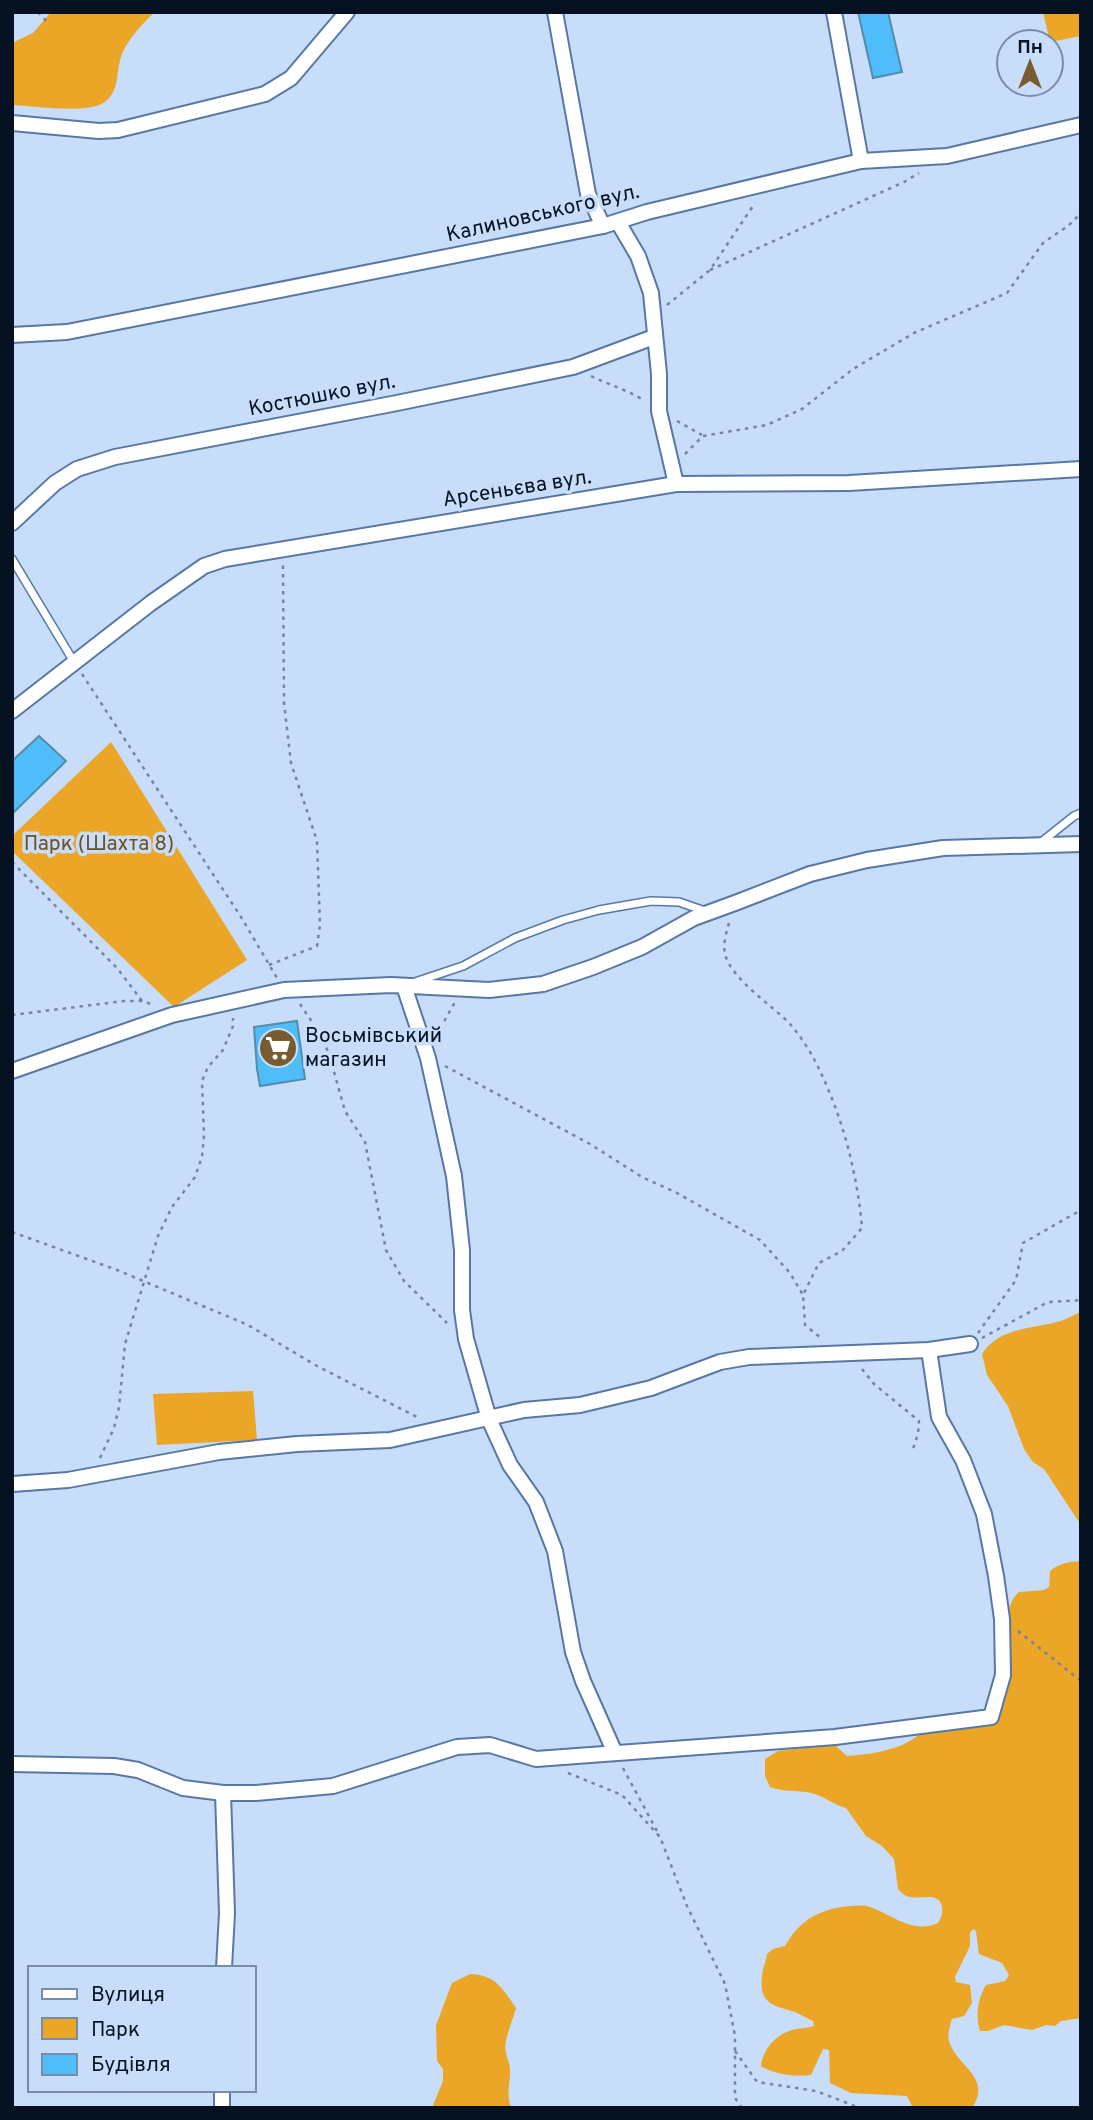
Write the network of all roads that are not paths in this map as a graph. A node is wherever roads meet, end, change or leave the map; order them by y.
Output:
1 (347, 12) edge
2 (555, 12) edge
3 (834, 12) edge
4 (12, 123) edge
5 (1081, 125) edge
6 (862, 162) junction
7 (618, 222) junction
8 (603, 226) junction
9 (12, 335) edge
10 (654, 337) junction
11 (1081, 469) edge
12 (676, 484) junction
13 (12, 523) edge
14 (12, 559) edge
15 (74, 662) junction
16 (12, 711) edge
17 (1081, 813) edge
18 (1081, 844) edge
19 (1036, 846) junction
20 (710, 912) junction
21 (404, 985) junction
22 (12, 1072) edge
23 (970, 1344) road end
24 (929, 1350) junction
25 (489, 1419) junction
26 (12, 1484) edge
27 (615, 1753) junction
28 (12, 1764) edge
29 (223, 1793) junction
30 (224, 1966) edge

1 - 4 street
2 - 8 street
3 - 6 street
5 - 6 street, Калиновського вул.
6 - 7 street, Калиновського вул.
7 - 8 street, Калиновського вул.
7 - 10 street
8 - 9 street, Калиновського вул.
10 - 12 street
10 - 13 street, Костюшко вул.
11 - 12 street, Арсеньєва вул.
12 - 15 street, Арсеньєва вул.
14 - 15 lane
15 - 16 street, Арсеньєва вул.
17 - 19 lane
18 - 19 street
19 - 20 street
20 - 21 street
20 - 21 lane
21 - 22 street
21 - 25 street
23 - 24 street
24 - 25 street
24 - 27 street
25 - 26 street
25 - 27 street
27 - 29 street
28 - 29 street
29 - 30 street

